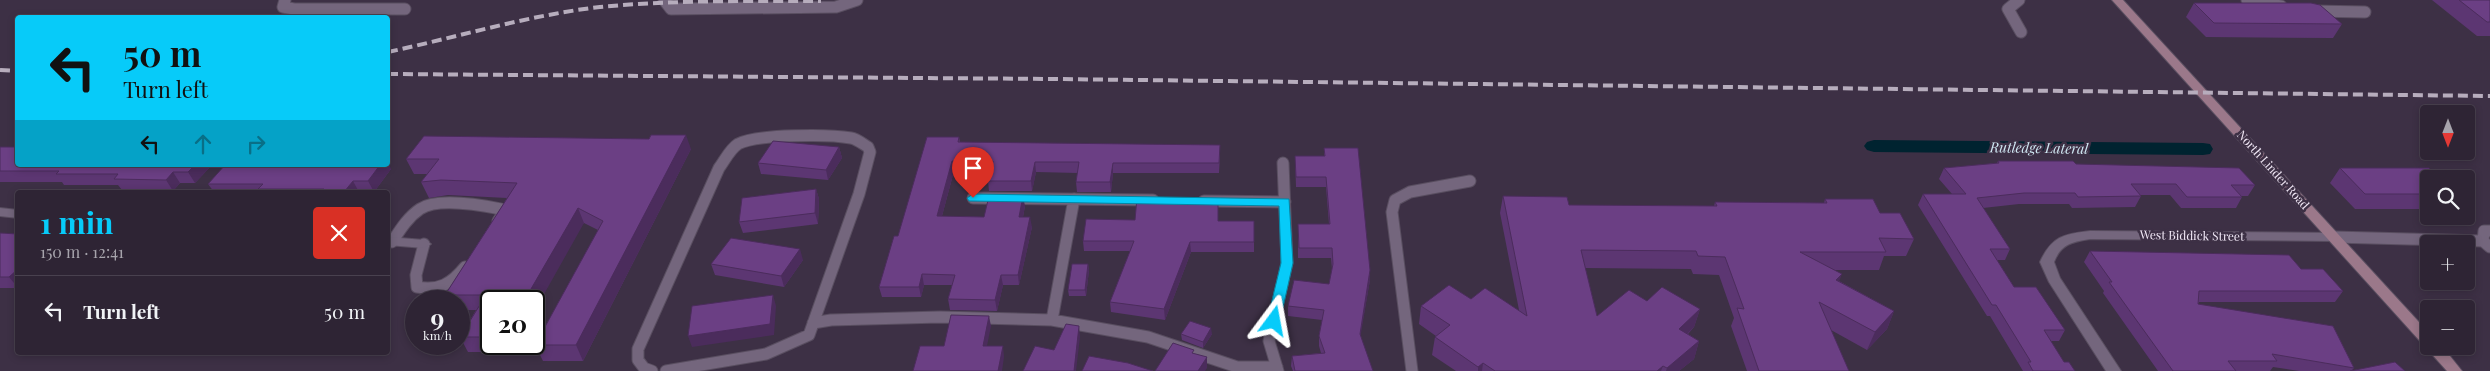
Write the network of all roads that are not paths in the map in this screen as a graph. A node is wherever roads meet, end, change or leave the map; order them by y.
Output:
1 (285, 0) edge
2 (664, 0) edge
3 (858, 0) edge
4 (2019, 0) edge
5 (2117, 0) edge
6 (2247, 0) edge
7 (405, 9) dead end
8 (2365, 12) dead end
9 (2022, 32) dead end
10 (1283, 163) dead end
11 (1470, 181) dead end
12 (973, 198) dead end
13 (1074, 199) junction
14 (1170, 200) edge
15 (1189, 201) edge
16 (1284, 202) junction
17 (0, 212) edge
18 (15, 214) edge
19 (491, 230) edge
20 (2334, 237) junction
21 (2488, 239) edge
22 (390, 241) edge
23 (424, 244) joint
24 (475, 253) edge
25 (1052, 320) junction
26 (813, 324) junction
27 (2420, 332) edge
28 (2441, 355) edge
29 (705, 368) edge
30 (1277, 369) edge
31 (652, 371) edge
32 (666, 371) edge
33 (1412, 371) edge
34 (2114, 371) edge
35 (2455, 371) edge

1 - 7 lane
2 - 3 lane
4 - 9 lane
5 - 20 main road, North Linder Road
6 - 8 lane
10 - 16 lane
11 - 33 lane
12 - 13 lane
13 - 14 lane
13 - 25 lane
15 - 16 lane
16 - 30 lane
17 - 18 street
19 - 22 lane
20 - 21 lane
20 - 27 main road, North Linder Road
20 - 34 street, West Biddick Street
22 - 23 street
23 - 24 lane
25 - 26 lane
25 - 30 lane
26 - 29 lane
26 - 31 lane
28 - 35 main road
29 - 32 lane

